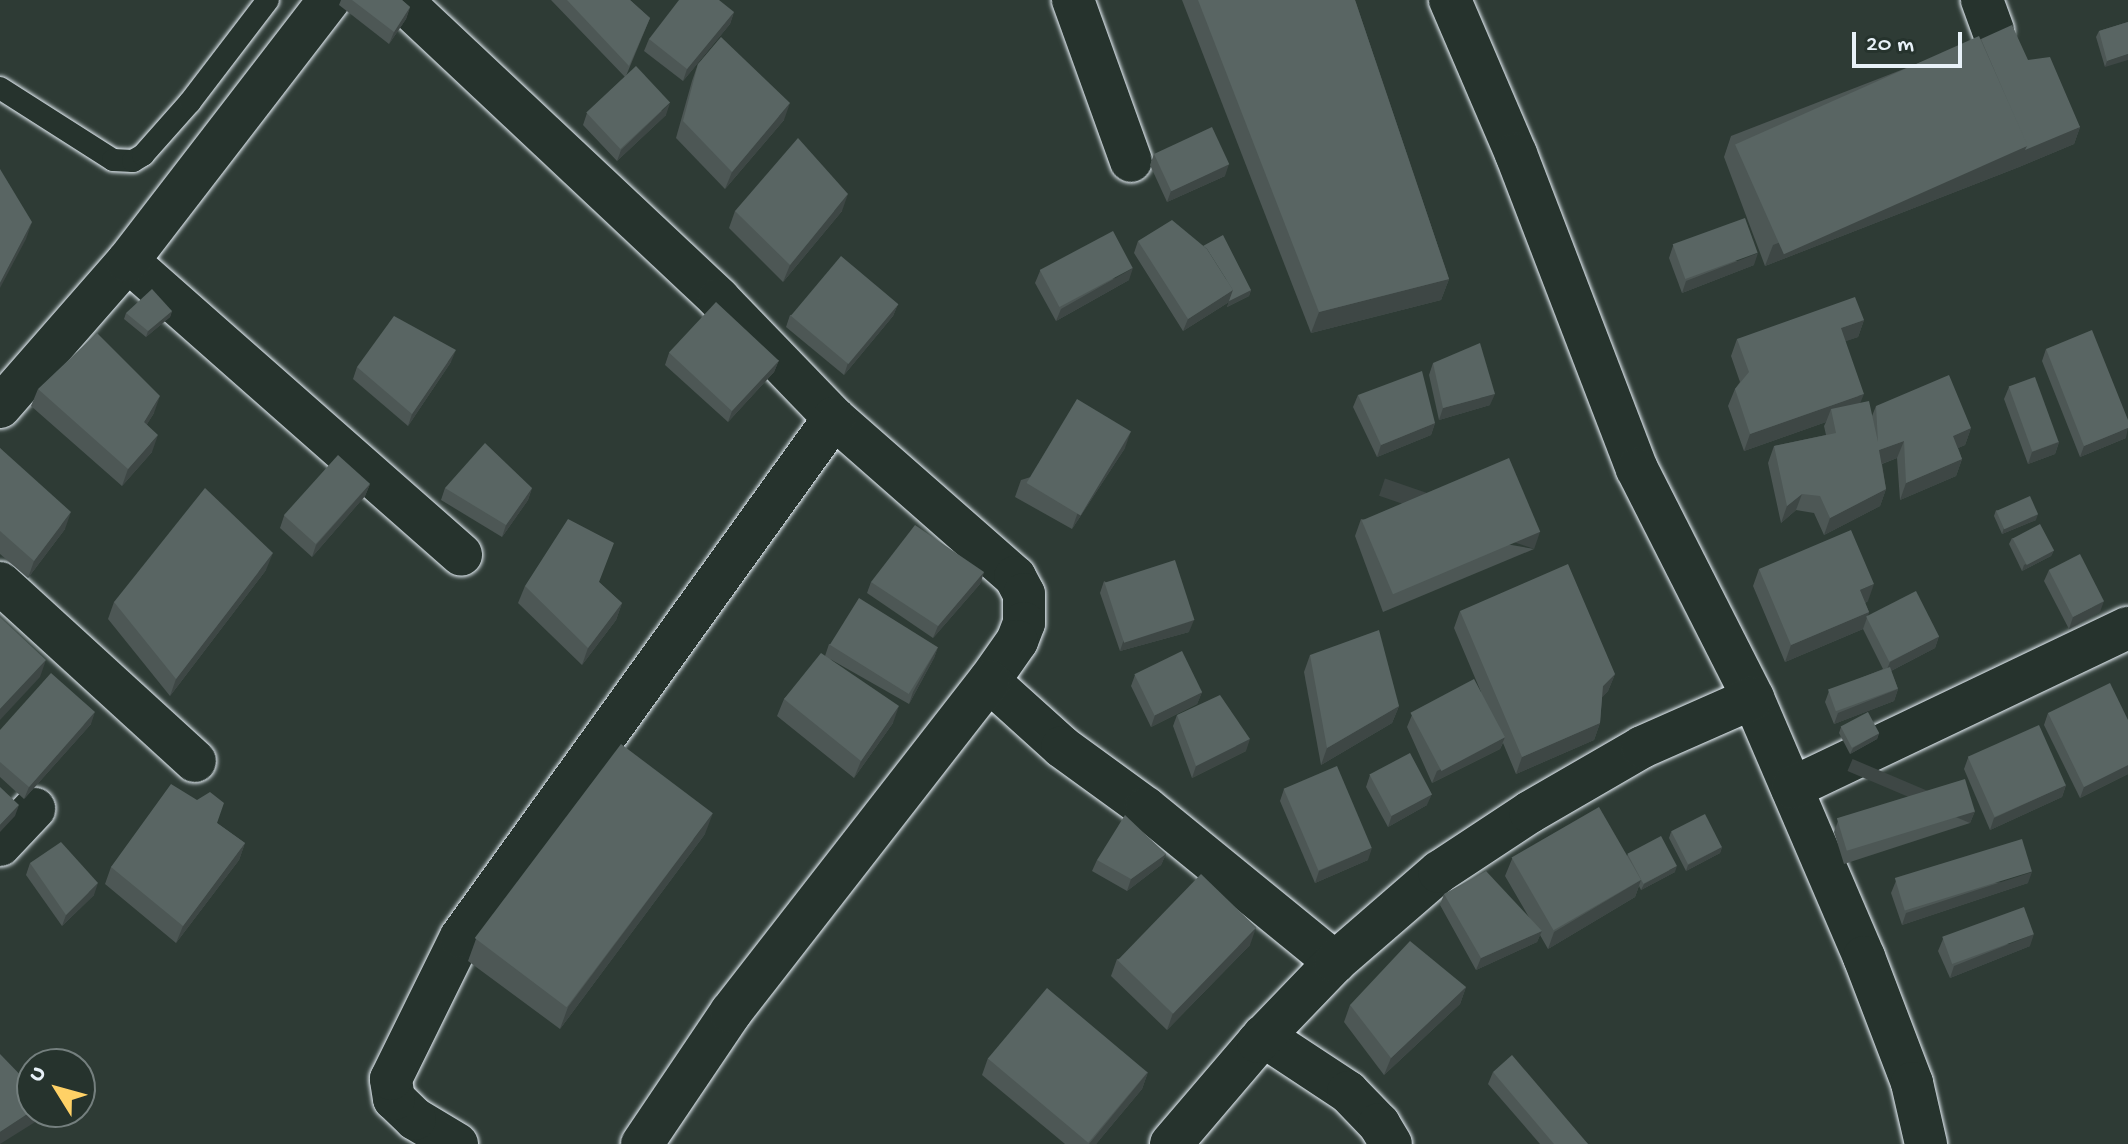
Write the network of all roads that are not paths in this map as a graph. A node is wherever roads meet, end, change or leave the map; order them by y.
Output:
1 (268, 0) edge
2 (329, 0) edge
3 (401, 0) edge
4 (1073, 0) edge
5 (1450, 0) edge
6 (0, 88) edge
7 (1131, 161) dead end
8 (128, 261) junction
9 (0, 407) edge
10 (834, 418) junction
11 (461, 555) dead end
12 (0, 583) edge
13 (2128, 628) edge
14 (989, 681) junction
15 (1753, 698) junction
16 (195, 761) dead end
17 (1792, 788) junction
18 (34, 809) dead end
19 (0, 845) edge
20 (1335, 962) junction
21 (1263, 1036) junction
22 (457, 1144) edge
23 (642, 1144) edge
24 (1171, 1144) edge
25 (1391, 1144) edge
26 (1926, 1144) edge

1 - 6 lane
2 - 8 street
3 - 10 street
4 - 7 street
5 - 15 street
8 - 9 street
8 - 11 street
10 - 14 street
10 - 22 street
12 - 16 street
13 - 17 street
14 - 20 street
14 - 23 street
15 - 17 street
15 - 20 street
17 - 26 street
18 - 19 street
20 - 21 street
21 - 24 street
21 - 25 street

